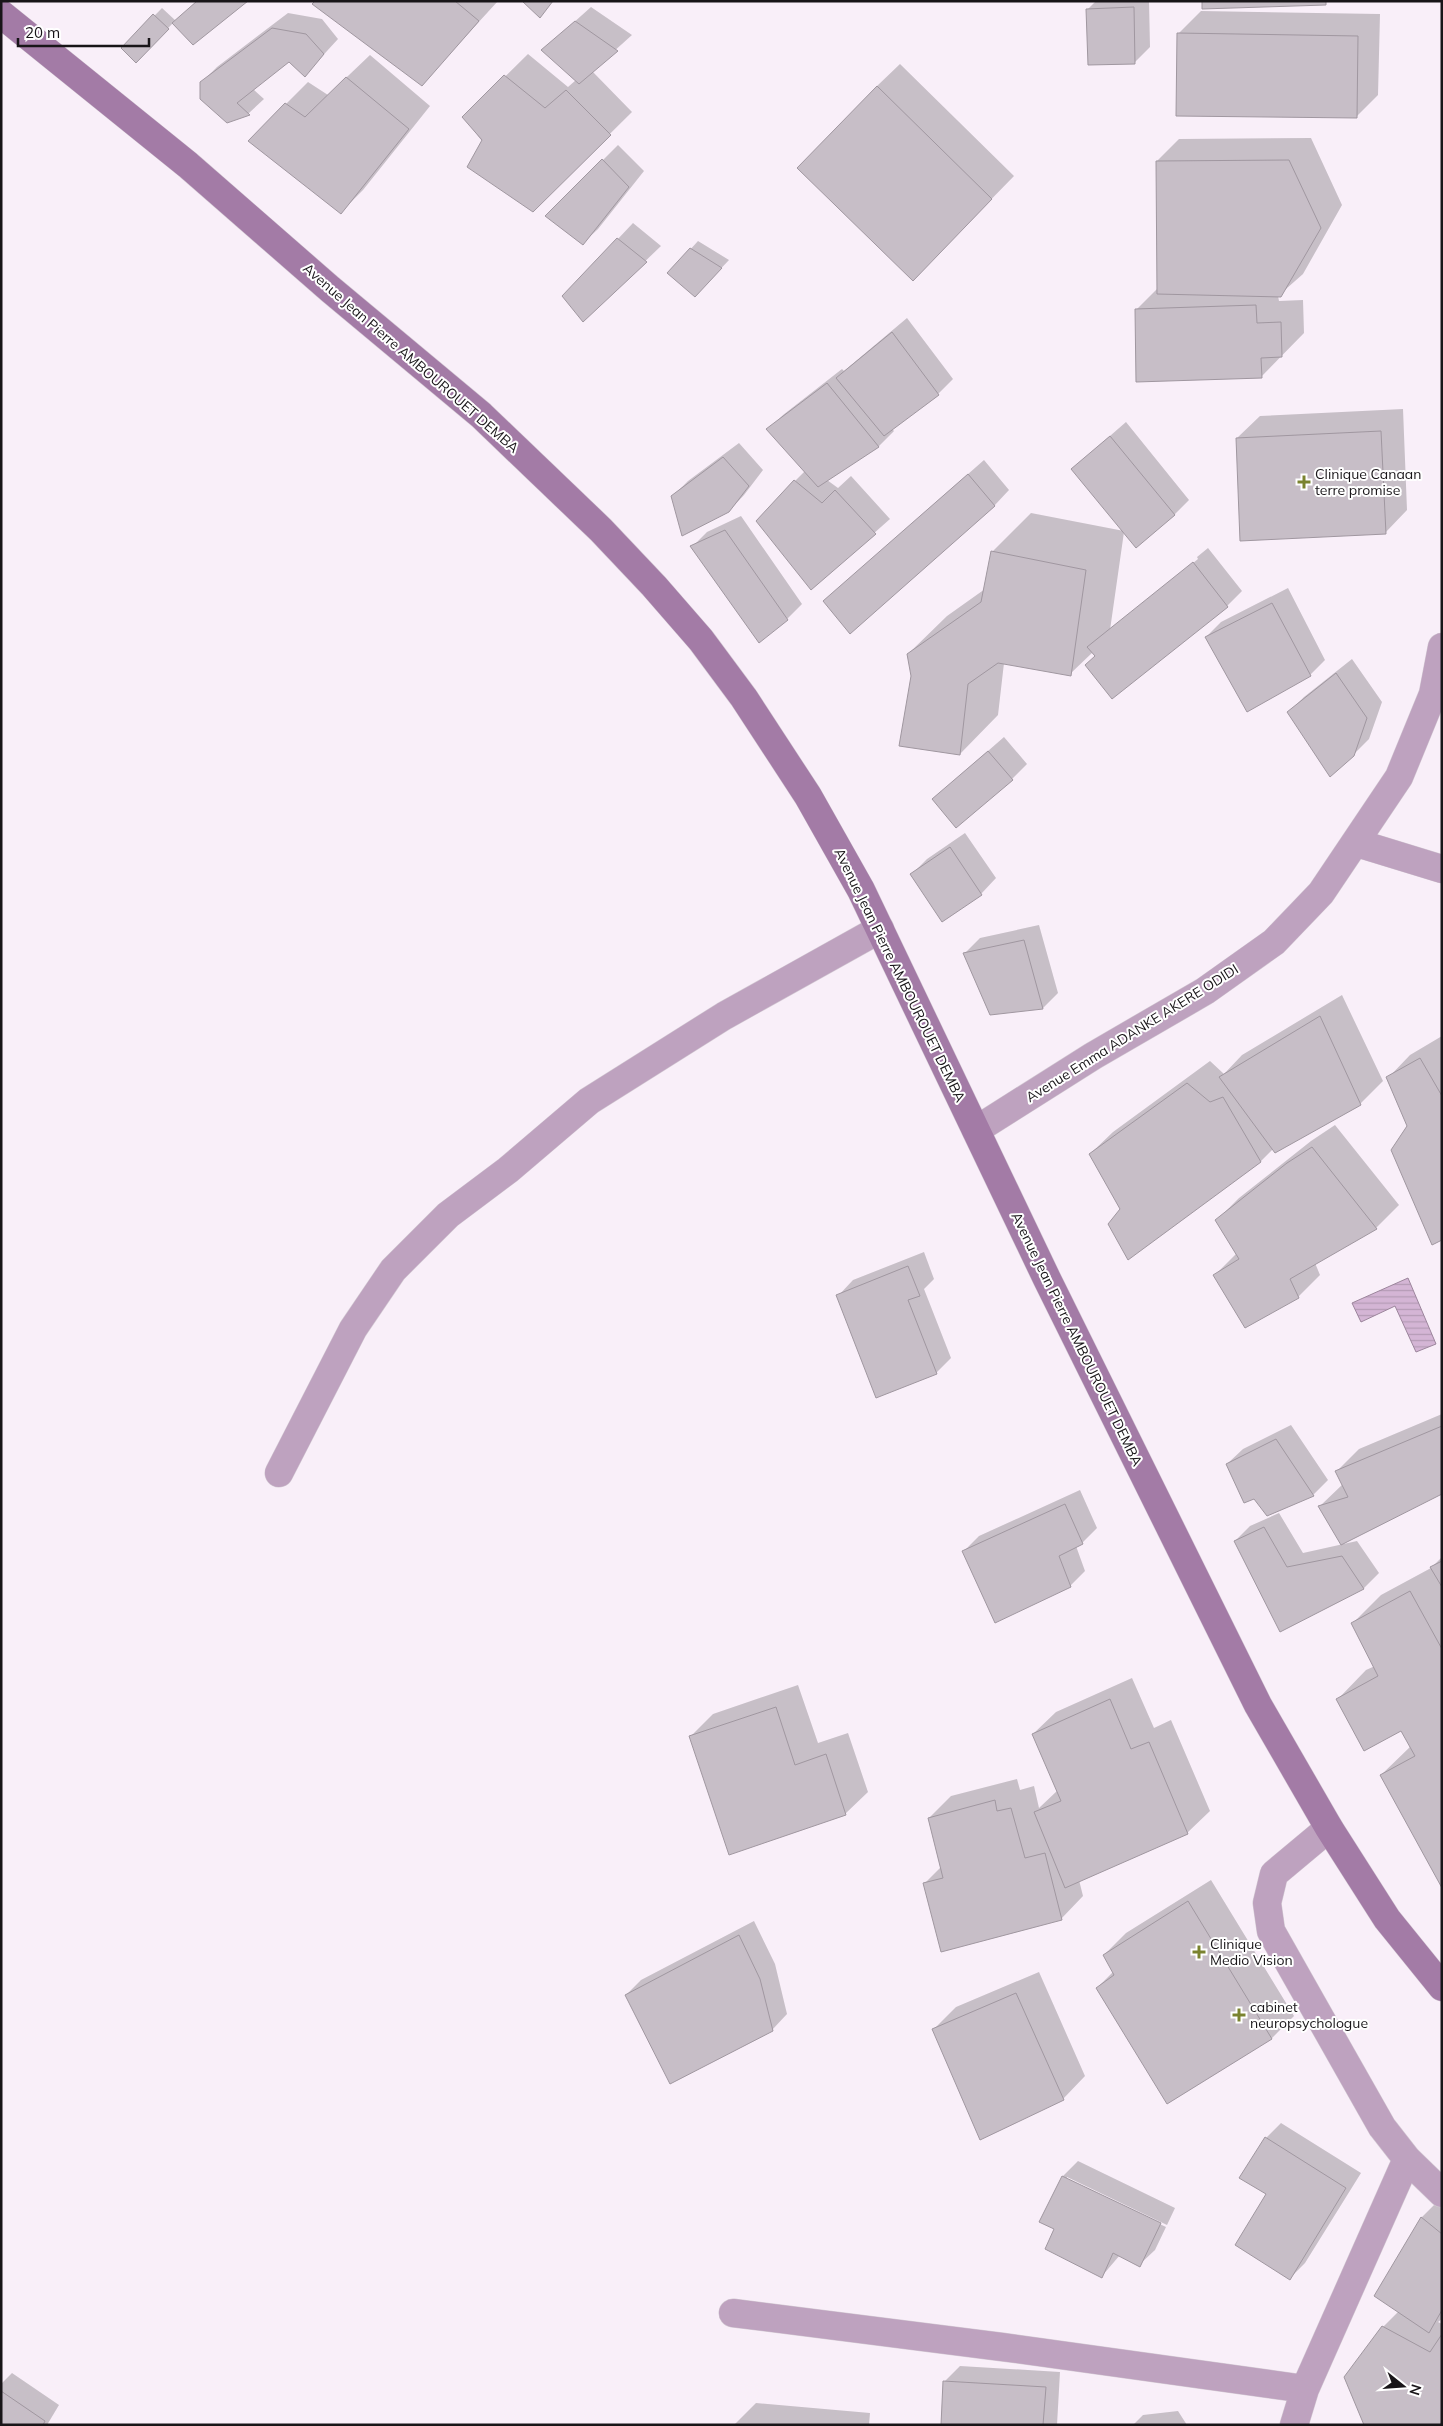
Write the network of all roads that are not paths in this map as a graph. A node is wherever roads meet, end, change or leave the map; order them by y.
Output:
1 (1, 14) edge
2 (1442, 647) edge
3 (1356, 843) junction
4 (1442, 869) edge
5 (880, 930) junction
6 (976, 1130) junction
7 (279, 1473) dead end
8 (1329, 1828) junction
9 (1442, 1987) edge
10 (1407, 2159) junction
11 (1442, 2193) edge
12 (734, 2314) dead end
13 (1305, 2390) junction
14 (1294, 2425) edge

1 - 5 main road, Avenue Jean Pierre AMBOUROUET DEMBA
2 - 3 street, Avenue Emma ADANKE AKERE ODIDI
3 - 4 street
3 - 6 street, Avenue Emma ADANKE AKERE ODIDI
5 - 6 main road, Avenue Jean Pierre AMBOUROUET DEMBA
5 - 7 street
6 - 8 main road, Avenue Jean Pierre AMBOUROUET DEMBA
8 - 9 main road, Avenue Jean Pierre AMBOUROUET DEMBA
8 - 10 street
10 - 11 street
10 - 13 street
12 - 13 street
13 - 14 street

